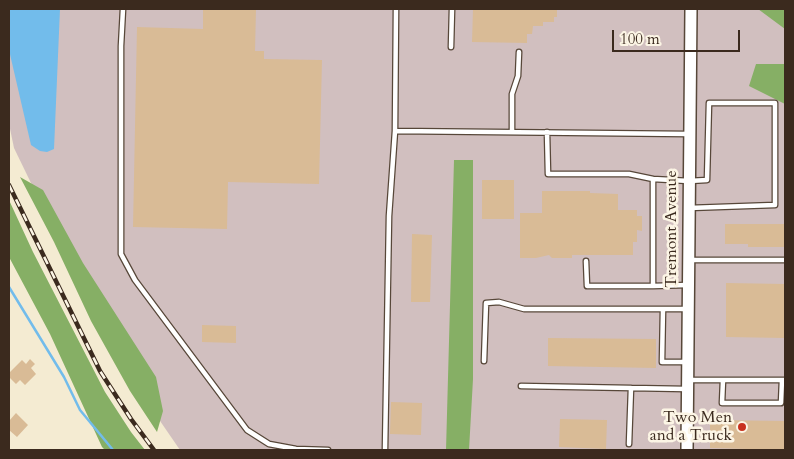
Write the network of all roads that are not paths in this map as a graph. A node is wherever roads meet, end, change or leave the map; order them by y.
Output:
1 (123, 9) edge
2 (396, 9) edge
3 (452, 9) edge
4 (691, 9) edge
5 (451, 47) dead end
6 (519, 52) dead end
7 (395, 131) junction
8 (512, 132) junction
9 (547, 132) junction
10 (689, 134) junction
11 (653, 179) junction
12 (689, 181) junction
13 (689, 208) junction
14 (688, 260) junction
15 (785, 260) edge
16 (586, 262) dead end
17 (688, 285) junction
18 (653, 286) junction
19 (663, 309) junction
20 (688, 309) junction
21 (484, 361) dead end
22 (687, 362) junction
23 (723, 380) junction
24 (784, 380) edge
25 (687, 384) junction
26 (522, 386) dead end
27 (631, 388) junction
28 (629, 444) dead end
29 (328, 450) edge
30 (385, 450) edge
31 (687, 450) edge

1 - 29 lane
2 - 7 lane
3 - 5 lane
4 - 10 street, Tremont Avenue
6 - 8 lane
7 - 8 lane
7 - 30 lane
8 - 9 lane
9 - 10 lane
9 - 11 lane
10 - 12 street, Tremont Avenue
11 - 12 lane
11 - 18 lane
12 - 13 street, Tremont Avenue
12 - 13 lane
13 - 14 street, Tremont Avenue
14 - 15 lane
14 - 17 street, Tremont Avenue
16 - 18 lane
17 - 18 lane
17 - 20 street, Tremont Avenue
19 - 20 lane
19 - 21 lane
19 - 22 lane
20 - 22 street, Tremont Avenue
22 - 25 street, Tremont Avenue
23 - 24 lane
23 - 24 lane
23 - 25 lane
25 - 27 lane
25 - 31 street, Tremont Avenue
26 - 27 lane
27 - 28 lane

